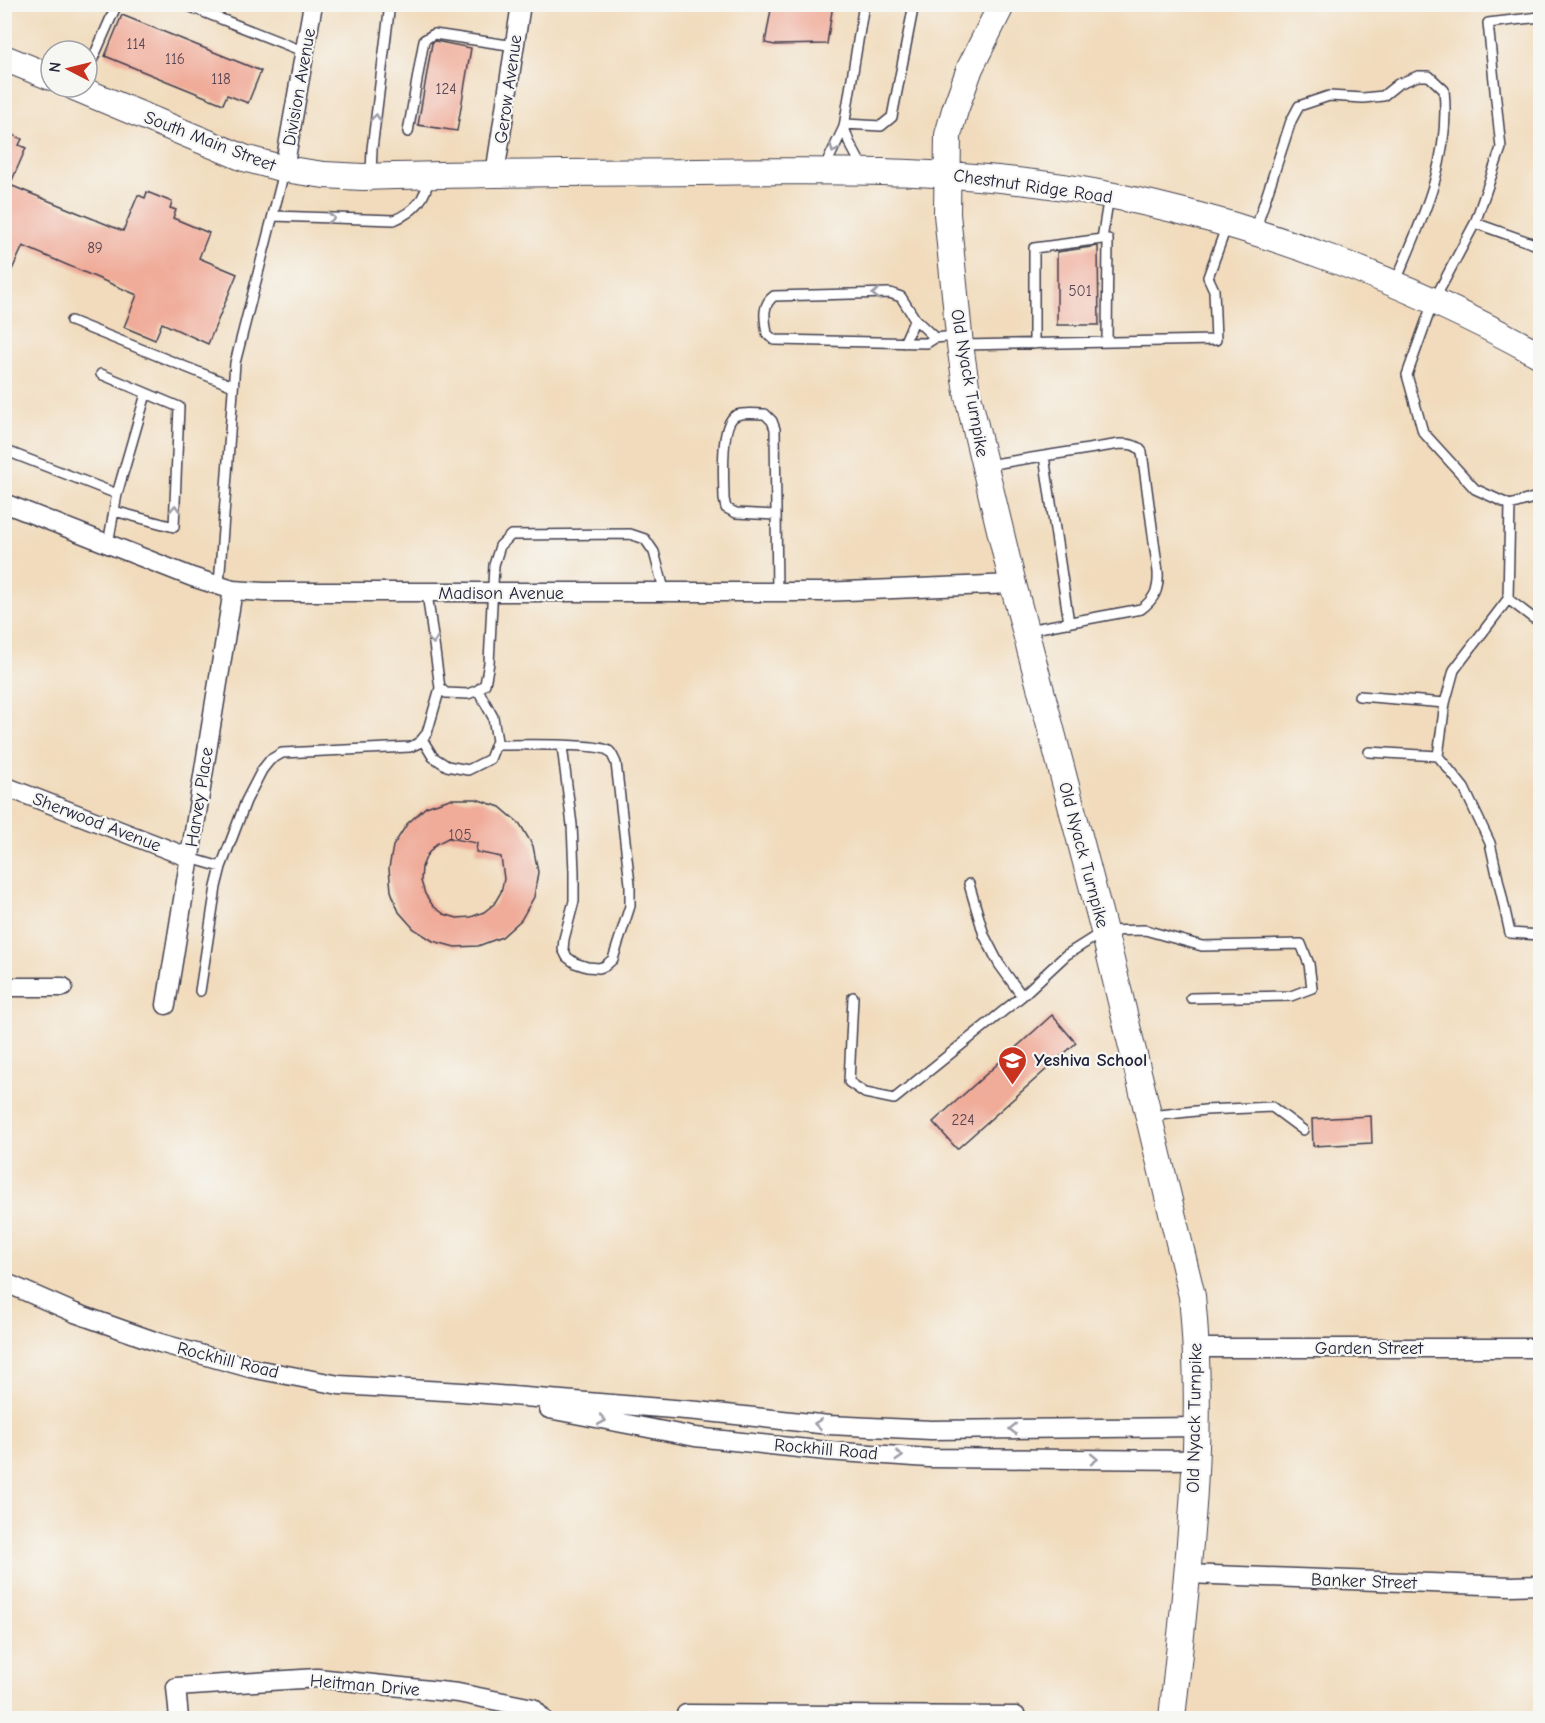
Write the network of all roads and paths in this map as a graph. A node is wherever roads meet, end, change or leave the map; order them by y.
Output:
1 (117, 4) edge
2 (183, 4) edge
3 (313, 4) edge
4 (390, 4) edge
5 (521, 4) edge
6 (864, 4) edge
7 (914, 4) edge
8 (1002, 4) edge
9 (1540, 17) edge
10 (99, 43) edge
11 (514, 46) junction
12 (305, 52) junction
13 (4, 58) edge
14 (39, 72) edge
15 (99, 93) edge
16 (844, 125) junction
17 (408, 132) dead end
18 (284, 169) junction
19 (864, 170) junction
20 (824, 171) junction
21 (495, 174) junction
22 (946, 174) junction
23 (429, 175) junction
24 (371, 176) junction
25 (1109, 195) junction
26 (273, 216) junction
27 (1475, 223) junction
28 (1227, 225) junction
29 (1255, 232) junction
30 (1102, 239) junction
31 (1540, 246) edge
32 (1394, 285) junction
33 (1433, 302) junction
34 (915, 319) junction
35 (71, 321) dead end
36 (951, 340) junction
37 (1107, 342) junction
38 (904, 343) junction
39 (1034, 344) junction
40 (1540, 355) edge
41 (101, 374) dead end
42 (233, 386) junction
43 (146, 394) junction
44 (4, 450) edge
45 (1044, 456) junction
46 (984, 466) junction
47 (117, 494) junction
48 (1540, 496) edge
49 (4, 503) edge
50 (1510, 505) junction
51 (114, 511) junction
52 (776, 514) junction
53 (108, 544) junction
54 (1013, 584) junction
55 (226, 588) junction
56 (777, 592) junction
57 (427, 593) junction
58 (493, 593) junction
59 (665, 593) junction
60 (1508, 599) junction
61 (1540, 616) edge
62 (1069, 622) junction
63 (1025, 631) junction
64 (481, 687) junction
65 (440, 688) junction
66 (1359, 696) dead end
67 (1445, 703) junction
68 (423, 739) junction
69 (495, 745) junction
70 (562, 746) junction
71 (1369, 752) dead end
72 (1438, 756) junction
73 (4, 786) edge
74 (190, 858) junction
75 (221, 867) junction
76 (969, 884) dead end
77 (1104, 931) junction
78 (1540, 935) edge
79 (4, 987) edge
80 (63, 987) dead end
81 (200, 991) dead end
82 (1022, 996) junction
83 (853, 997) dead end
84 (1191, 998) dead end
85 (166, 1005) dead end
86 (1149, 1116) junction
87 (1303, 1130) dead end
88 (4, 1282) edge
89 (1540, 1347) edge
90 (1197, 1348) junction
91 (462, 1392) junction
92 (1197, 1427) junction
93 (1195, 1460) junction
94 (1187, 1574) junction
95 (1540, 1585) edge
96 (686, 1714) dead end
97 (1016, 1717) edge
98 (179, 1719) edge
99 (542, 1719) edge
100 (1172, 1719) edge

1 - 10 lane
2 - 12 lane
3 - 12 street, Division Avenue
24 -> 4 lane
5 - 11 street, Gerow Avenue
6 - 16 lane
7 - 16 lane
8 - 22 street, Old Nyack Turnpike
9 - 27 lane
11 - 17 lane
11 - 21 street, Gerow Avenue
12 - 18 street, Division Avenue
13 - 14 street
15 - 18 street, South Main Street
16 - 19 lane
16 -> 20 lane
18 - 24 street, South Main Street
18 - 26 lane
19 - 20 street, Chestnut Ridge Road
19 - 22 street, Chestnut Ridge Road
20 - 21 street, Chestnut Ridge Road
21 - 23 street, South Main Street
22 - 25 street, Chestnut Ridge Road
22 - 36 street, Old Nyack Turnpike
23 - 24 street, South Main Street
26 -> 23 lane
25 - 28 street, Chestnut Ridge Road
25 - 30 lane
26 - 42 lane
27 - 31 lane
27 - 33 lane
28 - 29 street, Chestnut Ridge Road
28 - 37 lane
29 - 32 street, Chestnut Ridge Road
29 - 32 lane
30 - 37 lane
30 - 39 lane
32 - 33 street, Chestnut Ridge Road
33 - 40 street, Chestnut Ridge Road
33 - 50 lane
34 - 36 lane
34 - 38 lane
34 -> 38 lane
35 - 42 lane
36 - 38 lane
36 - 39 lane
36 - 46 street, Old Nyack Turnpike
37 - 39 lane
41 - 43 lane
42 - 55 lane
43 - 47 lane
51 -> 43 lane
44 - 47 lane
45 - 46 lane
45 - 62 lane
45 - 62 lane
46 - 54 street, Old Nyack Turnpike
47 - 51 lane
48 - 50 lane
49 - 53 street, Madison Avenue
50 - 60 lane
51 - 53 lane
52 - 52 lane
52 - 56 lane
53 - 55 street, Madison Avenue
54 - 56 street, Madison Avenue
54 - 63 street, Old Nyack Turnpike
55 - 57 street, Madison Avenue
55 - 74 street, Harvey Place
56 - 59 street, Madison Avenue
57 - 58 street, Madison Avenue
57 -> 65 lane
58 - 59 street, Madison Avenue
58 - 59 lane
58 - 64 lane
60 - 61 lane
60 - 67 lane
62 - 63 lane
63 - 77 street, Old Nyack Turnpike
64 - 65 lane
64 - 69 lane
65 - 68 lane
66 - 67 lane
67 - 72 lane
68 - 69 lane
68 - 75 lane
69 - 70 lane
70 - 70 lane
71 - 72 lane
72 - 78 lane
73 - 74 street, Sherwood Avenue
74 - 75 lane
74 - 85 street, Harvey Place
75 - 81 lane
76 - 82 lane
77 - 82 lane
77 - 84 lane
77 - 86 street, Old Nyack Turnpike
79 - 80 street
82 - 83 lane
86 - 87 lane
86 - 90 street, Old Nyack Turnpike
88 - 91 street, Rockhill Road
89 - 90 street, Garden Street
90 - 92 street, Old Nyack Turnpike
92 -> 91 street, Rockhill Road
91 -> 93 street, Rockhill Road
92 - 93 street, Old Nyack Turnpike
93 - 94 street, Old Nyack Turnpike
94 - 95 street, Banker Street
94 - 100 street, Old Nyack Turnpike
96 - 97 street
98 - 99 street, Heitman Drive

